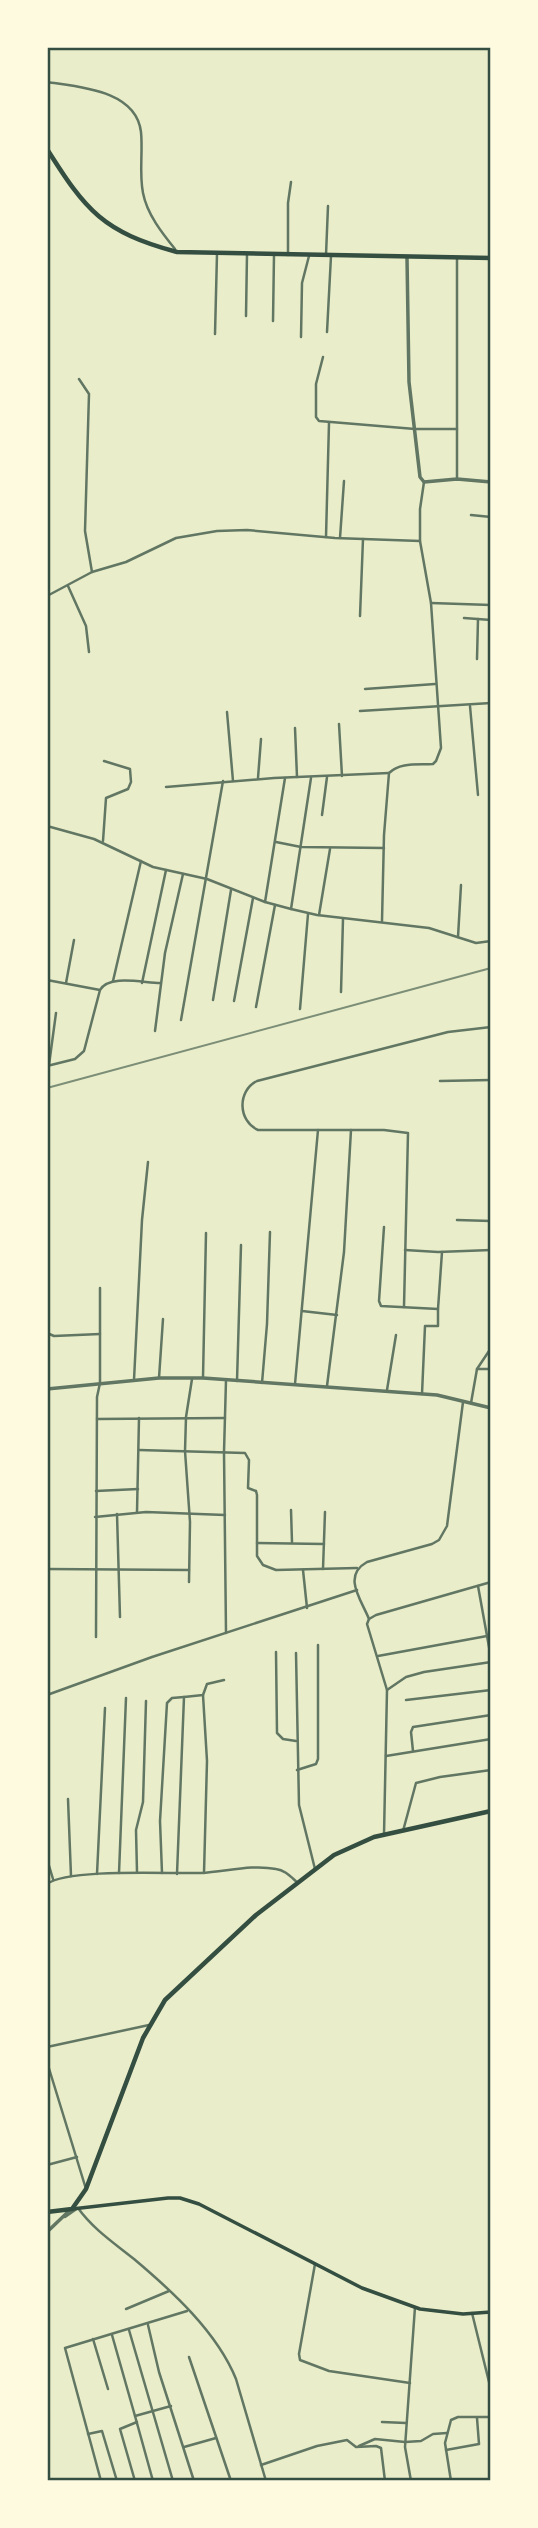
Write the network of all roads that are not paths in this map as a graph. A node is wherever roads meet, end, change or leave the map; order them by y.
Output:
1 (47, 82) edge
2 (47, 149) edge
3 (291, 182) dead end
4 (328, 206) dead end
5 (177, 252) junction
6 (217, 254) junction
7 (247, 254) junction
8 (275, 255) junction
9 (288, 255) junction
10 (309, 256) junction
11 (329, 256) junction
12 (407, 257) junction
13 (457, 257) junction
14 (491, 258) edge
15 (246, 316) dead end
16 (273, 321) dead end
17 (327, 332) dead end
18 (215, 334) dead end
19 (301, 337) dead end
20 (323, 356) dead end
21 (79, 379) dead end
22 (329, 423) junction
23 (415, 429) junction
24 (457, 429) junction
25 (457, 478) junction
26 (344, 481) dead end
27 (424, 482) junction
28 (491, 482) edge
29 (471, 515) dead end
30 (491, 517) edge
31 (326, 537) junction
32 (340, 538) junction
33 (363, 539) junction
34 (420, 541) junction
35 (92, 572) junction
36 (68, 585) junction
37 (47, 596) edge
38 (430, 603) junction
39 (491, 605) edge
40 (360, 616) dead end
41 (464, 618) dead end
42 (478, 619) junction
43 (491, 620) edge
44 (89, 652) dead end
45 (477, 659) dead end
46 (436, 684) junction
47 (365, 689) dead end
48 (491, 703) edge
49 (470, 706) junction
50 (439, 707) junction
51 (360, 711) dead end
52 (227, 712) dead end
53 (339, 724) dead end
54 (295, 728) dead end
55 (261, 739) dead end
56 (104, 761) dead end
57 (389, 773) junction
58 (342, 776) junction
59 (327, 777) junction
60 (285, 778) junction
61 (297, 778) junction
62 (310, 778) junction
63 (258, 779) junction
64 (223, 781) junction
65 (233, 781) junction
66 (166, 787) dead end
67 (478, 795) dead end
68 (322, 815) dead end
69 (47, 826) edge
70 (275, 842) junction
71 (103, 843) junction
72 (301, 847) junction
73 (330, 848) junction
74 (384, 848) junction
75 (141, 861) junction
76 (166, 870) junction
77 (183, 874) junction
78 (207, 879) junction
79 (461, 885) dead end
80 (231, 890) junction
81 (253, 898) junction
82 (265, 902) junction
83 (275, 905) junction
84 (291, 909) junction
85 (308, 913) junction
86 (319, 915) junction
87 (343, 918) junction
88 (382, 922) junction
89 (458, 937) junction
90 (74, 940) dead end
91 (491, 941) edge
92 (47, 980) edge
93 (113, 981) junction
94 (66, 983) junction
95 (142, 983) junction
96 (160, 983) junction
97 (100, 990) junction
98 (341, 992) dead end
99 (213, 1000) dead end
100 (234, 1001) dead end
101 (256, 1007) dead end
102 (300, 1009) dead end
103 (56, 1013) dead end
104 (181, 1020) dead end
105 (491, 1027) edge
106 (155, 1031) dead end
107 (48, 1065) edge
108 (491, 1080) edge
109 (440, 1081) dead end
110 (318, 1130) junction
111 (351, 1130) junction
112 (148, 1161) dead end
113 (457, 1220) dead end
114 (491, 1221) edge
115 (384, 1227) dead end
116 (270, 1232) dead end
117 (205, 1233) dead end
118 (241, 1245) dead end
119 (405, 1250) junction
120 (491, 1250) edge
121 (442, 1252) junction
122 (100, 1288) dead end
123 (404, 1307) junction
124 (438, 1309) junction
125 (302, 1311) junction
126 (337, 1315) junction
127 (163, 1319) dead end
128 (47, 1333) edge
129 (100, 1334) junction
130 (396, 1335) dead end
131 (491, 1348) edge
132 (477, 1369) junction
133 (491, 1369) edge
134 (159, 1378) junction
135 (192, 1378) junction
136 (204, 1378) junction
137 (134, 1380) junction
138 (226, 1380) junction
139 (237, 1381) junction
140 (100, 1383) junction
141 (262, 1383) junction
142 (295, 1384) junction
143 (327, 1387) junction
144 (47, 1389) edge
145 (387, 1391) junction
146 (422, 1394) junction
147 (463, 1402) junction
148 (470, 1404) junction
149 (491, 1408) edge
150 (139, 1418) junction
151 (186, 1418) junction
152 (225, 1418) junction
153 (97, 1419) junction
154 (139, 1450) junction
155 (185, 1451) junction
156 (224, 1452) junction
157 (138, 1489) junction
158 (96, 1491) junction
159 (290, 1510) dead end
160 (137, 1512) junction
161 (190, 1512) junction
162 (325, 1512) dead end
163 (117, 1514) junction
164 (225, 1515) junction
165 (95, 1517) junction
166 (256, 1543) junction
167 (292, 1543) junction
168 (324, 1544) junction
169 (357, 1568) junction
170 (47, 1569) edge
171 (323, 1569) junction
172 (96, 1570) junction
173 (118, 1570) junction
174 (189, 1570) junction
175 (303, 1570) junction
176 (189, 1581) dead end
177 (491, 1582) edge
178 (478, 1586) junction
179 (357, 1590) junction
180 (307, 1608) junction
181 (120, 1616) dead end
182 (369, 1619) junction
183 (226, 1633) junction
184 (488, 1636) junction
185 (96, 1637) dead end
186 (490, 1644) edge
187 (318, 1645) dead end
188 (276, 1652) dead end
189 (296, 1653) dead end
190 (378, 1656) junction
191 (491, 1660) edge
192 (223, 1679) dead end
193 (387, 1690) junction
194 (491, 1690) edge
195 (47, 1695) edge
196 (203, 1695) junction
197 (184, 1697) junction
198 (126, 1698) dead end
199 (407, 1700) dead end
200 (146, 1701) dead end
201 (105, 1708) dead end
202 (491, 1715) edge
203 (491, 1739) edge
204 (296, 1741) junction
205 (413, 1751) junction
206 (386, 1756) junction
207 (296, 1770) junction
208 (491, 1770) edge
209 (68, 1799) dead end
210 (491, 1811) edge
211 (403, 1831) junction
212 (384, 1835) junction
213 (47, 1859) edge
214 (315, 1869) junction
215 (137, 1872) junction
216 (162, 1873) junction
217 (204, 1873) junction
218 (97, 1874) junction
219 (119, 1874) junction
220 (177, 1874) junction
221 (71, 1877) junction
222 (53, 1879) junction
223 (298, 1883) junction
224 (47, 1884) edge
225 (149, 2025) junction
226 (47, 2047) edge
227 (47, 2062) edge
228 (77, 2157) junction
229 (47, 2165) edge
230 (86, 2189) junction
231 (75, 2208) junction
232 (47, 2212) edge
233 (47, 2232) edge
234 (315, 2263) junction
235 (169, 2291) junction
236 (415, 2307) junction
237 (126, 2309) dead end
238 (188, 2311) junction
239 (491, 2312) edge
240 (471, 2313) junction
241 (148, 2325) junction
242 (129, 2330) junction
243 (112, 2334) junction
244 (93, 2339) junction
245 (188, 2357) dead end
246 (410, 2383) junction
247 (108, 2389) dead end
248 (491, 2389) edge
249 (171, 2406) junction
250 (152, 2411) junction
251 (135, 2416) junction
252 (491, 2417) edge
253 (477, 2418) junction
254 (137, 2422) junction
255 (382, 2422) dead end
256 (406, 2423) junction
257 (447, 2433) junction
258 (88, 2434) junction
259 (216, 2438) junction
260 (405, 2442) junction
261 (184, 2447) junction
262 (356, 2447) junction
263 (446, 2450) junction
264 (261, 2465) junction
265 (101, 2481) edge
266 (117, 2481) edge
267 (135, 2481) edge
268 (153, 2481) edge
269 (173, 2481) edge
270 (194, 2481) edge
271 (231, 2481) edge
272 (266, 2481) edge
273 (385, 2481) edge
274 (411, 2481) edge
275 (451, 2481) edge

1 - 5 street
2 - 5 main road
3 - 9 street
4 - 11 street
5 - 6 main road
6 - 7 main road
6 - 18 street
7 - 8 main road
7 - 15 street
8 - 9 main road
8 - 16 street
9 - 10 main road
10 - 11 main road
10 - 19 street
11 - 12 main road
11 - 17 street
12 - 13 main road
12 - 23 street
13 - 14 main road
13 - 24 street
20 - 22 street
21 - 35 street
22 - 23 street
22 - 31 street
23 - 24 street
23 - 27 street
24 - 25 street
25 - 27 street
25 - 28 street
26 - 32 street
27 - 34 street
29 - 30 street
31 - 32 street
31 - 35 street
32 - 33 street
33 - 34 street
33 - 40 street
34 - 38 street
35 - 36 street
36 - 37 street
36 - 44 street
38 - 39 street
38 - 46 street
41 - 42 street
42 - 43 street
42 - 45 street
46 - 47 street
46 - 50 street
48 - 49 street
49 - 50 street
49 - 67 street
50 - 51 street
50 - 57 street
52 - 65 street
53 - 58 street
54 - 61 street
55 - 63 street
56 - 71 street
57 - 58 street
57 - 74 street
58 - 59 street
59 - 62 street
59 - 68 street
60 - 61 street
60 - 63 street
60 - 70 street
61 - 62 street
62 - 72 street
63 - 65 street
64 - 65 street
64 - 66 street
64 - 78 street
69 - 71 street
70 - 72 street
70 - 82 street
71 - 75 street
72 - 73 street
72 - 84 street
73 - 74 street
73 - 86 street
74 - 88 street
75 - 76 street
75 - 93 street
76 - 77 street
76 - 95 street
77 - 78 street
77 - 96 street
78 - 80 street
78 - 104 street
79 - 89 street
80 - 81 street
80 - 99 street
81 - 82 street
81 - 100 street
82 - 83 street
83 - 84 street
83 - 101 street
84 - 85 street
85 - 86 street
85 - 102 street
86 - 87 street
87 - 88 street
87 - 98 street
88 - 89 street
89 - 91 street
90 - 94 street
92 - 94 street
93 - 95 street
93 - 97 street
94 - 97 street
95 - 96 street
96 - 106 street
97 - 107 street
103 - 107 street
105 - 110 street
108 - 109 street
110 - 111 street
110 - 125 street
111 - 119 street
111 - 126 street
112 - 137 street
113 - 114 street
115 - 123 street
116 - 141 street
117 - 136 street
118 - 139 street
119 - 121 street
119 - 123 street
120 - 121 street
121 - 124 street
122 - 129 street
123 - 124 street
124 - 146 street
125 - 126 street
125 - 142 street
126 - 143 street
127 - 134 street
128 - 129 street
129 - 140 street
130 - 145 street
131 - 132 street
132 - 133 street
132 - 148 street
134 - 135 street
134 - 137 street
135 - 136 street
135 - 151 street
136 - 138 street
137 - 140 street
138 - 139 street
138 - 152 street
139 - 141 street
140 - 144 street
140 - 153 street
141 - 142 street
142 - 143 street
143 - 145 street
145 - 146 street
146 - 147 street
147 - 148 street
147 - 169 street
148 - 149 street
150 - 151 street
150 - 153 street
150 - 154 street
151 - 152 street
151 - 155 street
152 - 156 street
153 - 158 street
154 - 155 street
154 - 157 street
155 - 156 street
155 - 161 street
156 - 164 street
156 - 166 street
157 - 158 street
157 - 160 street
158 - 165 street
159 - 167 street
160 - 161 street
160 - 163 street
161 - 164 street
161 - 174 street
162 - 168 street
163 - 165 street
163 - 173 street
164 - 183 street
165 - 172 street
166 - 167 street
166 - 175 street
167 - 168 street
168 - 171 street
169 - 171 street
169 - 179 street
170 - 172 street
171 - 175 street
172 - 173 street
172 - 185 street
173 - 174 street
173 - 181 street
174 - 176 street
175 - 180 street
177 - 178 street
178 - 182 street
178 - 184 street
179 - 180 street
179 - 182 street
180 - 183 street
182 - 190 street
183 - 195 street
184 - 186 street
184 - 190 street
186 - 191 street
187 - 207 street
188 - 204 street
189 - 204 street
190 - 193 street
191 - 193 street
192 - 196 street
193 - 206 street
194 - 199 street
196 - 197 street
196 - 217 street
197 - 216 street
197 - 220 street
198 - 219 street
200 - 215 street
201 - 218 street
202 - 205 street
203 - 205 street
204 - 207 street
205 - 206 street
206 - 212 street
207 - 214 street
208 - 211 street
209 - 221 street
210 - 211 main road
211 - 212 main road
212 - 214 main road
213 - 222 street
214 - 223 main road
215 - 216 street
215 - 219 street
216 - 220 street
217 - 220 street
217 - 223 street
218 - 219 street
218 - 221 street
221 - 222 street
222 - 224 street
223 - 225 main road
225 - 226 street
225 - 230 main road
227 - 228 street
228 - 229 street
228 - 230 street
230 - 231 main road
231 - 232 main road
231 - 233 street
231 - 234 main road
231 - 235 street
234 - 236 main road
234 - 246 street
235 - 237 street
235 - 238 street
236 - 240 main road
236 - 246 street
238 - 241 street
238 - 264 street
239 - 240 main road
240 - 248 street
241 - 242 street
241 - 249 street
242 - 243 street
242 - 250 street
243 - 244 street
243 - 251 street
244 - 247 street
244 - 258 street
245 - 259 street
246 - 256 street
249 - 250 street
249 - 261 street
250 - 251 street
250 - 269 street
251 - 254 street
252 - 253 street
253 - 257 street
253 - 263 street
254 - 267 street
254 - 268 street
255 - 256 street
256 - 260 street
257 - 260 street
257 - 263 street
258 - 265 street
258 - 266 street
259 - 261 street
259 - 271 street
260 - 262 street
260 - 274 street
261 - 270 street
262 - 264 street
262 - 273 street
263 - 275 street
264 - 272 street

